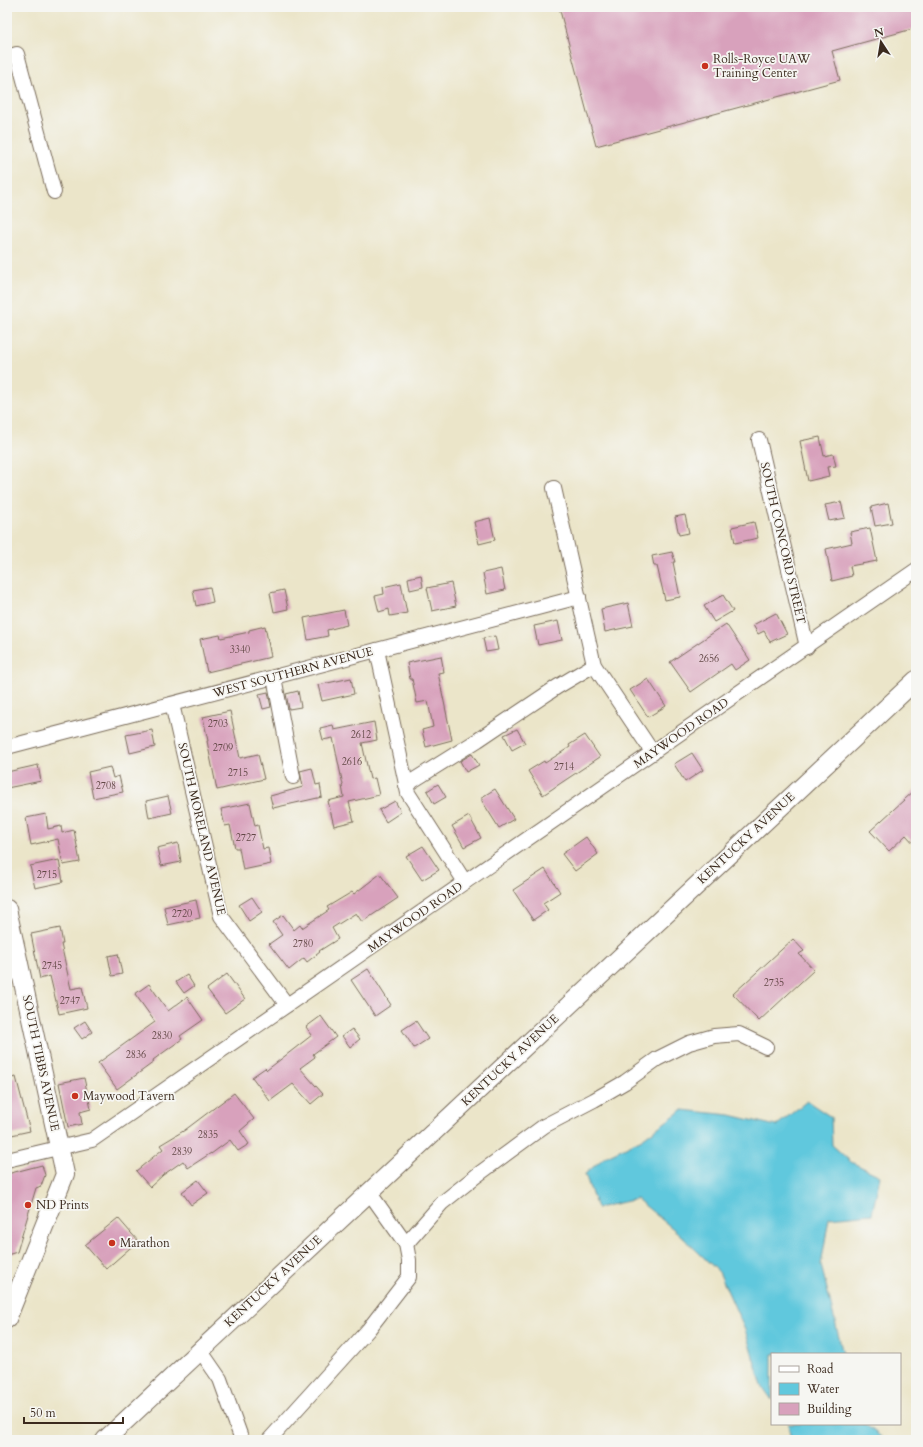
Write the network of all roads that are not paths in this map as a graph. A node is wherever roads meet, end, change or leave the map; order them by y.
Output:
1 (7, 57) edge
2 (54, 192) dead end
3 (758, 440) dead end
4 (554, 488) dead end
5 (916, 570) edge
6 (579, 597) junction
7 (807, 647) junction
8 (377, 650) junction
9 (594, 665) junction
10 (274, 677) junction
11 (916, 680) edge
12 (172, 704) junction
13 (7, 747) edge
14 (653, 753) junction
15 (293, 777) dead end
16 (406, 785) junction
17 (465, 882) junction
18 (7, 909) edge
19 (286, 1005) junction
20 (766, 1047) dead end
21 (59, 1147) junction
22 (7, 1160) edge
23 (369, 1192) junction
24 (406, 1244) junction
25 (7, 1319) edge
26 (200, 1350) junction
27 (104, 1440) edge
28 (242, 1440) edge
29 (269, 1440) edge

1 - 2 street
3 - 7 street, SOUTH CONCORD STREET
4 - 6 street
5 - 7 street, MAYWOOD ROAD
6 - 8 street, WEST SOUTHERN AVENUE
6 - 9 street
7 - 14 street, MAYWOOD ROAD
8 - 10 street, WEST SOUTHERN AVENUE
8 - 16 street
9 - 14 street
9 - 16 street
10 - 12 street, WEST SOUTHERN AVENUE
10 - 15 street
11 - 23 main road, KENTUCKY AVENUE
12 - 13 street, WEST SOUTHERN AVENUE
12 - 19 street, SOUTH MORELAND AVENUE
14 - 17 street, MAYWOOD ROAD
16 - 17 street
17 - 19 street, MAYWOOD ROAD
18 - 21 main road, SOUTH TIBBS AVENUE
19 - 21 street, MAYWOOD ROAD
20 - 24 street
21 - 22 street, MAYWOOD ROAD
21 - 25 main road
23 - 24 street
23 - 26 main road, KENTUCKY AVENUE
24 - 29 street
26 - 27 main road, KENTUCKY AVENUE
26 - 28 street

